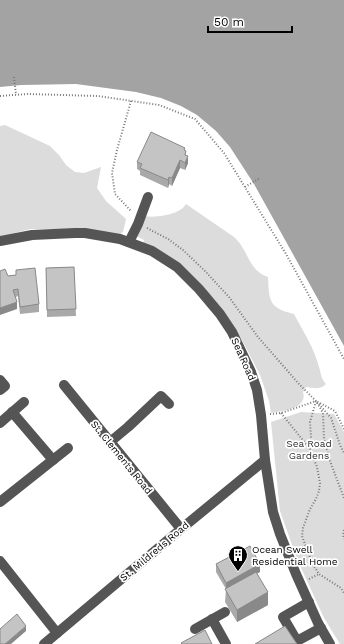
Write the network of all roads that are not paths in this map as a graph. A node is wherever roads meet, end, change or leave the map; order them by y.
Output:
1 (148, 197) dead end
2 (0, 242) edge
3 (129, 242) junction
4 (0, 380) edge
5 (64, 385) dead end
6 (0, 390) edge
7 (24, 402) dead end
8 (169, 404) dead end
9 (12, 412) junction
10 (0, 423) edge
11 (110, 442) junction
12 (68, 448) dead end
13 (52, 460) junction
14 (265, 460) junction
15 (0, 502) edge
16 (180, 528) junction
17 (0, 561) edge
18 (309, 602) junction
19 (225, 612) dead end
20 (212, 619) junction
21 (321, 628) junction
22 (195, 629) dead end
23 (56, 634) junction
24 (44, 644) edge
25 (61, 644) edge
26 (226, 644) edge
27 (330, 644) edge

1 - 3 street
2 - 3 street, Sea Road
3 - 14 street, Sea Road
4 - 6 street
5 - 11 street, St. Clements Road
7 - 9 street
8 - 11 street
9 - 10 street
9 - 13 street
11 - 16 street, St. Clements Road
12 - 13 street
13 - 15 street
14 - 16 street, St. Mildreds Road
14 - 18 street, Sea Road
16 - 23 street, St. Mildreds Road
17 - 23 street
18 - 21 street, Sea Road
18 - 21 street
19 - 20 street
20 - 22 street
20 - 26 street
21 - 27 street, Sea Road
23 - 24 street, St. Mildreds Road
23 - 25 street

